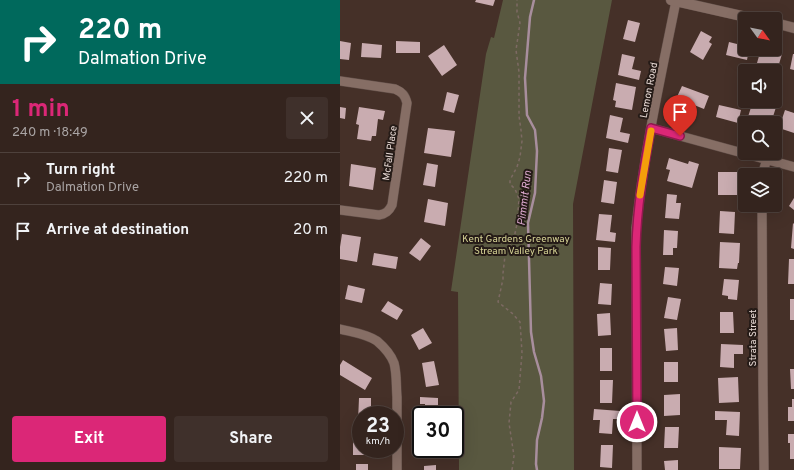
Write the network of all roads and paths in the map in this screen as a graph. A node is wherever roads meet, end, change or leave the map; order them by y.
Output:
1 (517, 0) edge
2 (674, 1) edge
3 (738, 15) edge
4 (782, 25) edge
5 (794, 28) edge
6 (340, 81) edge
7 (651, 128) junction
8 (738, 151) edge
9 (770, 160) edge
10 (794, 167) edge
11 (340, 210) edge
12 (762, 212) edge
13 (340, 328) edge
14 (397, 470) edge
15 (512, 470) edge
16 (637, 470) edge
17 (764, 470) edge

1 - 15 path
2 - 3 main road
2 - 7 street, Lemon Road
4 - 5 main road
6 - 11 street, McFall Place
7 - 8 street
7 - 16 street, Lemon Road
9 - 10 street
12 - 17 street, Strata Street
13 - 14 street

